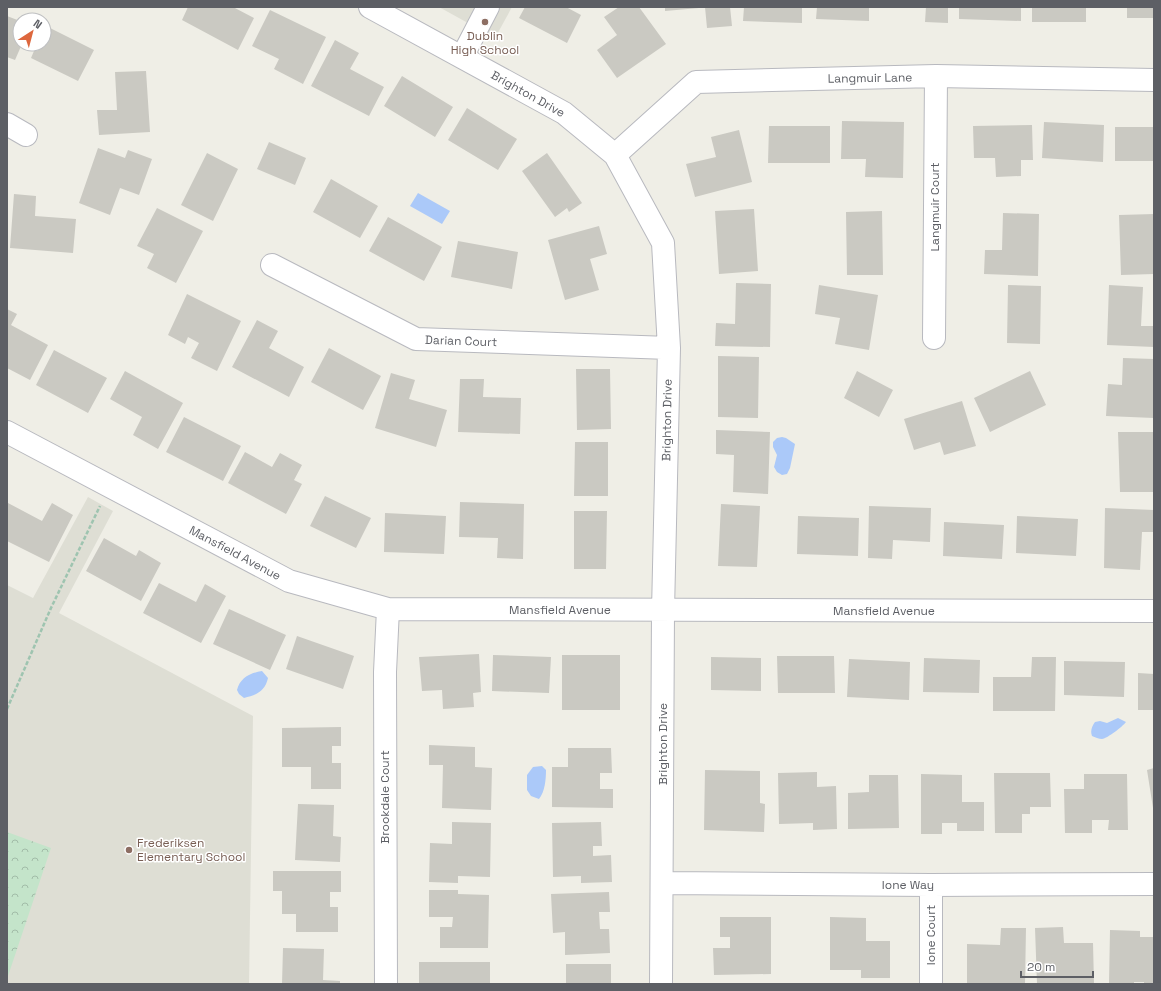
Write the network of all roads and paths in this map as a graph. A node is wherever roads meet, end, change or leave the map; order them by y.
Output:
1 (370, 7) edge
2 (488, 7) edge
3 (462, 57) junction
4 (936, 76) junction
5 (1154, 80) edge
6 (7, 124) edge
7 (26, 135) dead end
8 (615, 155) junction
9 (272, 265) dead end
10 (934, 338) dead end
11 (669, 348) junction
12 (7, 432) edge
13 (110, 487) junction
14 (388, 609) junction
15 (663, 610) junction
16 (1154, 611) edge
17 (7, 709) edge
18 (663, 883) junction
19 (1154, 884) edge
20 (931, 885) junction
21 (386, 984) edge
22 (661, 984) edge
23 (931, 984) edge

1 - 3 street, Brighton Drive
2 - 3 street
3 - 8 street, Brighton Drive
4 - 5 street, Langmuir Lane
4 - 8 street, Langmuir Lane
4 - 10 street, Langmuir Court
6 - 7 street
8 - 11 street, Brighton Drive
9 - 11 street, Darian Court
11 - 15 street, Brighton Drive
12 - 13 street, Mansfield Avenue
13 - 14 street, Mansfield Avenue
13 - 17 path
14 - 15 street, Mansfield Avenue
14 - 21 street, Brookdale Court
15 - 16 street, Mansfield Avenue
15 - 18 street, Brighton Drive
18 - 20 street, Ione Way
18 - 22 street, Brighton Drive
19 - 20 street, Ione Way
20 - 23 street, Ione Court

